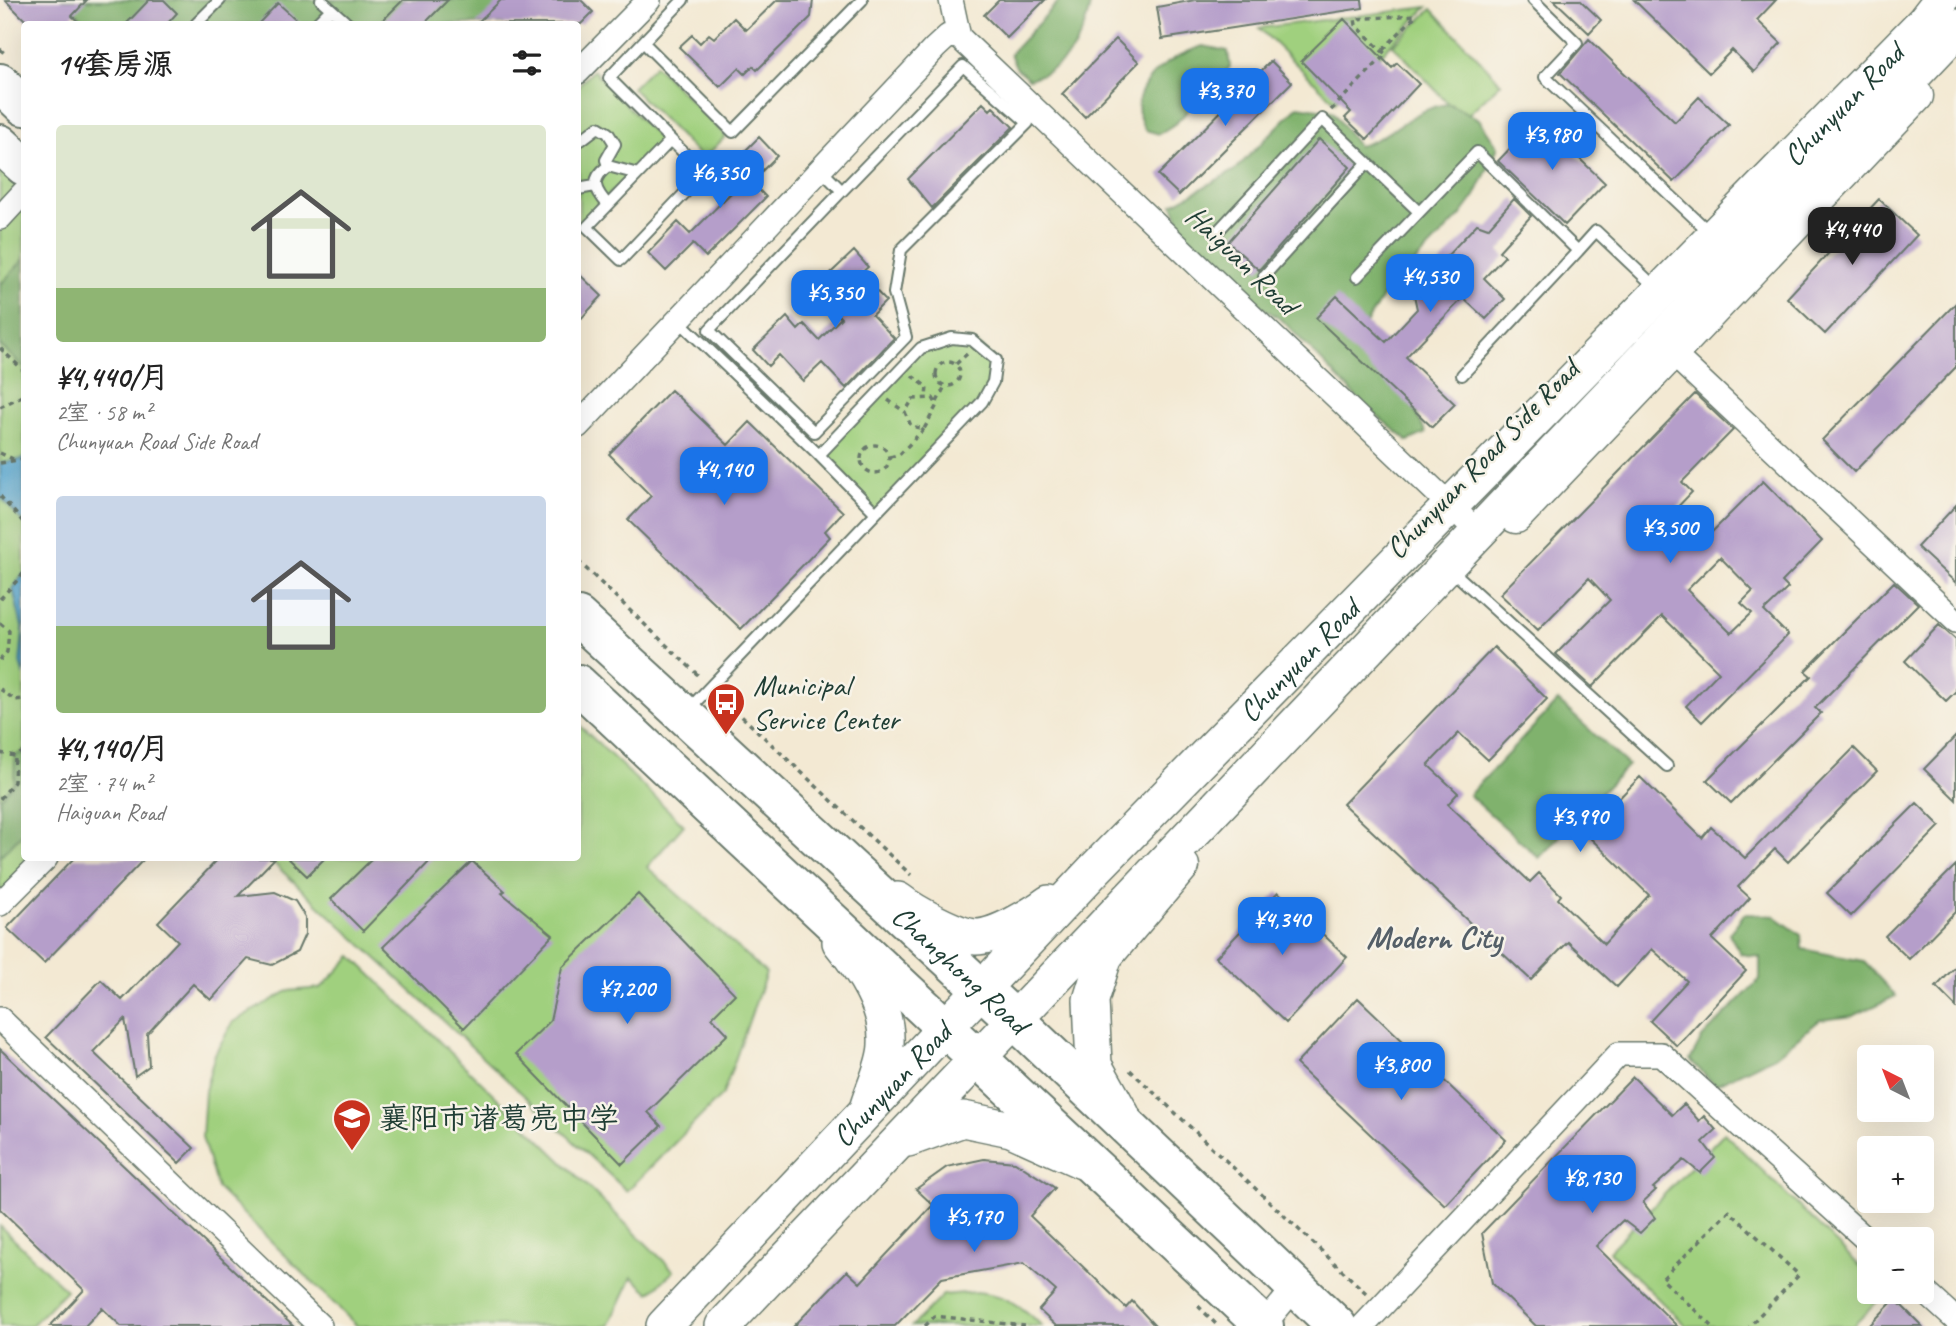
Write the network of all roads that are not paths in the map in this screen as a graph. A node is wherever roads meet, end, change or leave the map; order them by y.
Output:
1 (220, 0) edge
2 (321, 0) edge
3 (649, 0) edge
4 (683, 0) edge
5 (862, 0) edge
6 (951, 0) edge
7 (1534, 0) edge
8 (1922, 0) edge
9 (1941, 0) edge
10 (331, 9) junction
11 (199, 21) edge
12 (319, 21) edge
13 (345, 21) edge
14 (1956, 27) edge
15 (959, 37) junction
16 (643, 42) junction
17 (1956, 54) edge
18 (581, 69) edge
19 (0, 83) edge
20 (21, 103) edge
21 (581, 140) edge
22 (671, 140) junction
23 (0, 144) edge
24 (21, 163) edge
25 (1367, 163) junction
26 (608, 166) junction
27 (820, 169) junction
28 (638, 174) junction
29 (595, 186) junction
30 (581, 188) edge
31 (842, 191) junction
32 (21, 195) edge
33 (608, 205) junction
34 (1419, 212) junction
35 (0, 219) edge
36 (1705, 228) junction
37 (1218, 231) dead end
38 (1578, 251) junction
39 (1264, 276) dead end
40 (1357, 277) dead end
41 (1652, 284) junction
42 (677, 319) junction
43 (1674, 354) junction
44 (1462, 375) dead end
45 (581, 423) edge
46 (819, 455) junction
47 (1450, 501) junction
48 (876, 513) junction
49 (1478, 532) junction
50 (1460, 577) junction
51 (581, 620) edge
52 (1956, 621) edge
53 (581, 687) edge
54 (684, 715) junction
55 (1667, 765) dead end
56 (832, 852) junction
57 (43, 861) edge
58 (1094, 870) junction
59 (796, 888) junction
60 (0, 904) edge
61 (1120, 906) junction
62 (1036, 912) junction
63 (1103, 961) junction
64 (982, 990) junction
65 (0, 1019) edge
66 (1014, 1020) junction
67 (945, 1029) junction
68 (978, 1060) junction
69 (866, 1112) junction
70 (1131, 1130) junction
71 (898, 1143) junction
72 (1092, 1166) junction
73 (1857, 1231) edge
74 (1296, 1286) junction
75 (1934, 1300) edge
76 (1956, 1321) edge
77 (320, 1326) edge
78 (664, 1326) edge
79 (723, 1326) edge
80 (1264, 1326) edge
81 (1337, 1326) edge
82 (1363, 1326) edge

1 - 11 lane
2 - 10 lane
3 - 18 street
4 - 16 lane
5 - 16 lane
6 - 15 street
7 - 36 lane
8 - 36 street, Chunyuan Road Side Road
9 - 47 main road, Chunyuan Road
10 - 12 lane
10 - 13 lane
14 - 49 main road, Chunyuan Road
15 - 27 street
15 - 47 street, Haiguan Road
16 - 22 lane
17 - 43 street
19 - 20 highway
21 - 26 lane
22 - 28 lane
22 - 33 lane
23 - 24 highway
25 - 34 lane
25 - 37 lane
25 - 39 lane
26 - 28 lane
26 - 29 lane
27 - 31 lane
27 - 42 street
28 - 33 lane
29 - 30 lane
29 - 33 lane
31 - 31 lane
32 - 35 street
34 - 38 lane
34 - 40 lane
36 - 41 street, Chunyuan Road Side Road
38 - 41 lane
38 - 44 lane
41 - 47 street, Chunyuan Road Side Road
42 - 45 street
42 - 46 lane
43 - 50 street
43 - 52 street
46 - 48 lane
46 - 48 lane
47 - 49 street, Haiguan Road
47 - 58 main road, Chunyuan Road
47 - 62 street, Chunyuan Road Side Road
48 - 54 lane
49 - 61 main road, Chunyuan Road
50 - 55 lane
50 - 63 street
51 - 54 highway, Changhong Road
53 - 59 highway, Changhong Road
54 - 56 highway, Changhong Road
56 - 62 main road
56 - 64 highway, Changhong Road
57 - 60 street
58 - 62 main road
58 - 64 main road, Chunyuan Road
59 - 67 highway, Changhong Road
59 - 69 main road
61 - 63 main road
61 - 66 main road, Chunyuan Road
63 - 70 main road
64 - 66 highway, Changhong Road
64 - 67 main road, Chunyuan Road
65 - 77 street
66 - 68 main road, Chunyuan Road
66 - 70 highway, Changhong Road
67 - 68 highway, Changhong Road
67 - 69 main road, Chunyuan Road
68 - 71 main road, Chunyuan Road
68 - 72 highway, Changhong Road
69 - 78 main road, Chunyuan Road
70 - 74 highway, Changhong Road
71 - 72 main road
71 - 79 main road, Chunyuan Road
72 - 80 highway, Changhong Road
73 - 82 street
74 - 80 street
74 - 81 highway, Changhong Road
75 - 76 street

